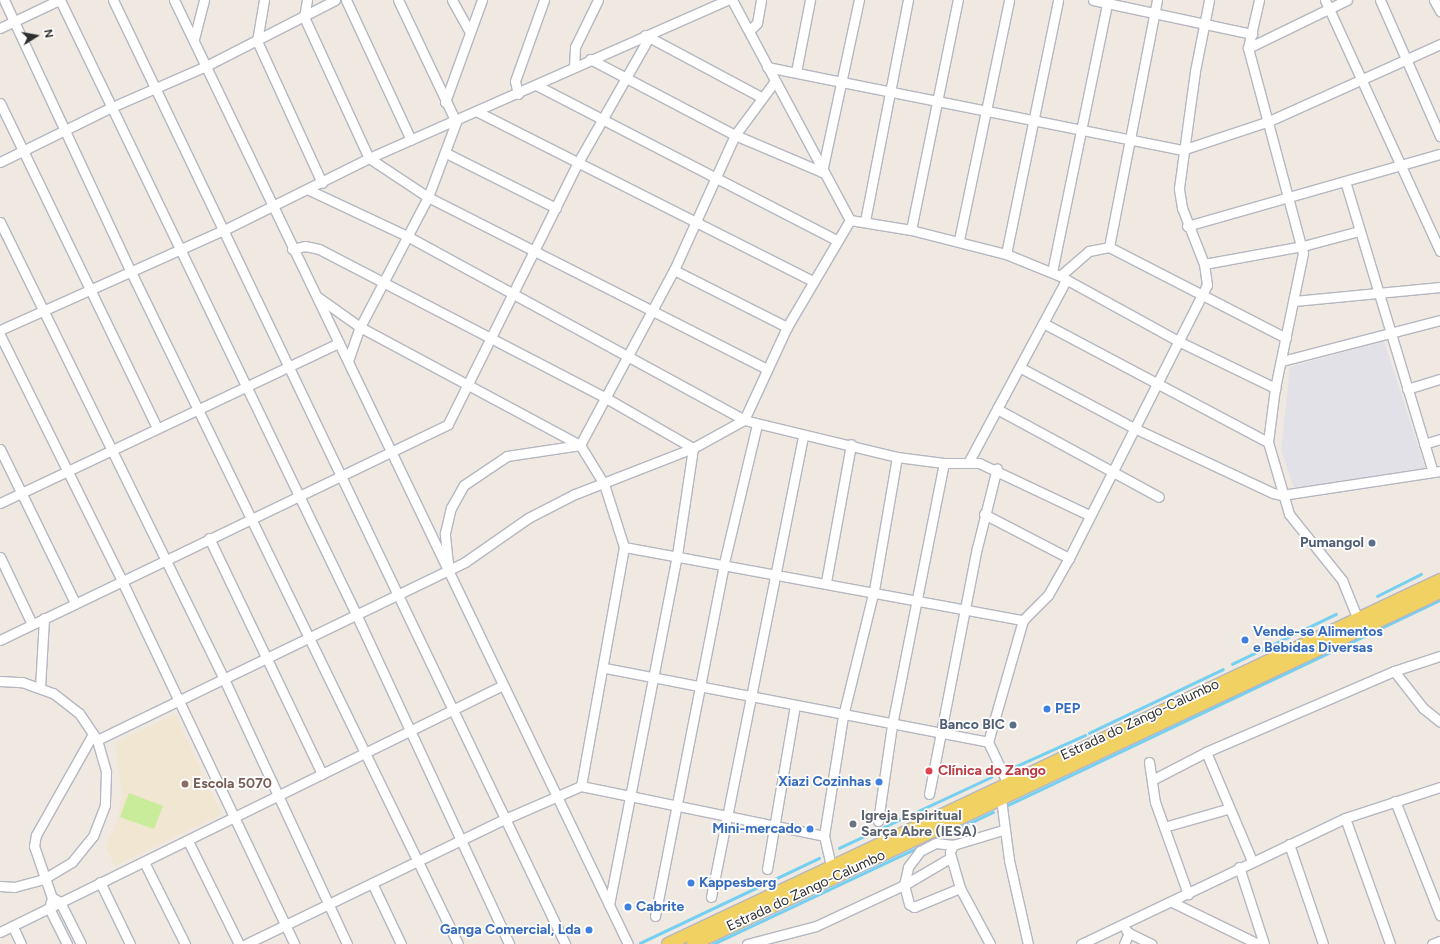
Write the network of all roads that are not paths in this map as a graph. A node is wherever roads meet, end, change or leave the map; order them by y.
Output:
1 (4, 0) edge
2 (59, 0) edge
3 (113, 0) edge
4 (174, 0) edge
5 (204, 0) edge
6 (264, 0) edge
7 (307, 0) edge
8 (335, 0) edge
9 (346, 0) edge
10 (398, 0) edge
11 (452, 0) edge
12 (482, 0) edge
13 (544, 0) edge
14 (598, 0) edge
15 (728, 0) edge
16 (732, 0) edge
17 (761, 0) edge
18 (810, 0) edge
19 (859, 0) edge
20 (908, 0) edge
21 (958, 0) edge
22 (1009, 0) edge
23 (1058, 0) edge
24 (1093, 0) edge
25 (1157, 0) edge
26 (1209, 0) edge
27 (1259, 0) edge
28 (1325, 0) edge
29 (1348, 0) edge
30 (1380, 0) edge
31 (1434, 0) edge
32 (1108, 1) edge
33 (1329, 9) junction
34 (1440, 11) edge
35 (1155, 13) junction
36 (304, 17) junction
37 (14, 21) junction
38 (1205, 23) junction
39 (0, 28) edge
40 (469, 31) junction
41 (749, 31) junction
42 (1252, 34) junction
43 (646, 35) junction
44 (194, 39) junction
45 (257, 41) junction
46 (1440, 44) edge
47 (1248, 48) junction
48 (590, 59) junction
49 (1406, 59) junction
50 (206, 66) junction
51 (574, 67) junction
52 (767, 67) junction
53 (796, 72) junction
54 (625, 78) junction
55 (1361, 79) junction
56 (775, 81) junction
57 (842, 82) junction
58 (536, 85) junction
59 (156, 88) junction
60 (890, 90) junction
61 (518, 94) junction
62 (761, 97) junction
63 (938, 99) junction
64 (445, 102) junction
65 (0, 103) edge
66 (112, 107) junction
67 (988, 110) junction
68 (478, 112) junction
69 (1034, 120) junction
70 (602, 121) junction
71 (1269, 121) junction
72 (456, 122) junction
73 (1083, 130) junction
74 (67, 131) junction
75 (735, 135) junction
76 (1440, 136) edge
77 (1131, 138) junction
78 (411, 140) junction
79 (1182, 150) junction
80 (23, 152) junction
81 (446, 153) junction
82 (1440, 154) edge
83 (370, 158) junction
84 (0, 162) edge
85 (577, 164) junction
86 (1401, 165) junction
87 (822, 172) junction
88 (716, 177) junction
89 (1345, 181) junction
90 (322, 183) junction
91 (309, 190) junction
92 (1289, 196) junction
93 (428, 197) junction
94 (272, 207) junction
95 (556, 208) junction
96 (850, 220) junction
97 (865, 221) junction
98 (0, 222) edge
99 (694, 222) junction
100 (1188, 226) junction
101 (224, 230) junction
102 (912, 230) junction
103 (1359, 231) junction
104 (407, 236) junction
105 (836, 240) junction
106 (958, 240) junction
107 (1303, 246) junction
108 (1109, 247) junction
109 (180, 249) junction
110 (292, 249) junction
111 (534, 251) junction
112 (1440, 251) edge
113 (1006, 254) junction
114 (1204, 264) junction
115 (674, 270) junction
116 (131, 272) junction
117 (1059, 276) junction
118 (813, 281) junction
119 (383, 283) junction
120 (1440, 287) edge
121 (90, 291) junction
122 (513, 294) junction
123 (1378, 294) junction
124 (318, 297) junction
125 (1203, 298) junction
126 (1294, 301) junction
127 (652, 310) junction
128 (44, 311) junction
129 (1440, 320) edge
130 (1045, 324) junction
131 (360, 327) junction
132 (787, 327) junction
133 (0, 330) edge
134 (1389, 333) junction
135 (0, 335) edge
136 (489, 338) junction
137 (1286, 338) junction
138 (1180, 342) junction
139 (339, 343) junction
140 (628, 357) junction
141 (348, 361) junction
142 (1282, 361) junction
143 (289, 365) junction
144 (1021, 368) junction
145 (767, 369) junction
146 (1440, 379) edge
147 (1156, 383) junction
148 (246, 386) junction
149 (468, 387) junction
150 (1275, 388) junction
151 (1407, 389) junction
152 (606, 398) junction
153 (200, 408) junction
154 (997, 409) junction
155 (744, 420) junction
156 (757, 425) junction
157 (157, 428) junction
158 (1134, 428) junction
159 (803, 435) junction
160 (1440, 439) edge
161 (1268, 442) junction
162 (851, 444) junction
163 (1424, 444) junction
164 (580, 445) junction
165 (693, 448) junction
166 (0, 449) edge
167 (113, 449) junction
168 (388, 451) junction
169 (897, 457) junction
170 (944, 463) junction
171 (968, 463) junction
172 (997, 468) junction
173 (1113, 471) junction
174 (66, 472) junction
175 (1437, 472) edge
176 (342, 475) junction
177 (604, 484) junction
178 (22, 493) junction
179 (298, 495) junction
180 (1282, 495) junction
181 (1159, 497) dead end
182 (0, 503) edge
183 (984, 514) junction
184 (1089, 515) junction
185 (253, 517) junction
186 (208, 538) junction
187 (624, 547) junction
188 (677, 554) junction
189 (0, 557) edge
190 (165, 558) junction
191 (1069, 558) junction
192 (724, 563) junction
193 (448, 569) junction
194 (776, 572) junction
195 (1440, 580) edge
196 (122, 581) junction
197 (826, 582) junction
198 (874, 590) junction
199 (1440, 592) edge
200 (400, 593) junction
201 (918, 598) junction
202 (75, 603) junction
203 (967, 607) junction
204 (356, 614) junction
205 (44, 618) junction
206 (1357, 618) junction
207 (1023, 620) junction
208 (32, 624) junction
209 (310, 636) junction
210 (0, 640) edge
211 (1440, 656) edge
212 (267, 658) junction
213 (604, 668) junction
214 (1394, 671) junction
215 (654, 676) junction
216 (224, 678) junction
217 (0, 681) edge
218 (503, 685) junction
219 (703, 686) junction
220 (40, 688) junction
221 (751, 696) junction
222 (178, 700) junction
223 (795, 706) junction
224 (451, 708) junction
225 (843, 716) junction
226 (1440, 722) edge
227 (892, 725) junction
228 (408, 731) junction
229 (944, 733) junction
230 (95, 737) junction
231 (988, 742) junction
232 (366, 752) junction
233 (1206, 752) junction
234 (1149, 762) dead end
235 (322, 774) junction
236 (1152, 780) junction
237 (1008, 782) junction
238 (581, 786) junction
239 (1440, 787) edge
240 (929, 794) dead end
241 (277, 795) junction
242 (557, 796) junction
243 (630, 797) junction
244 (1000, 799) junction
245 (1395, 801) junction
246 (678, 807) junction
247 (1227, 809) junction
248 (234, 817) junction
249 (724, 817) junction
250 (505, 818) junction
251 (1345, 818) junction
252 (878, 821) dead end
253 (773, 825) junction
254 (1164, 827) junction
255 (1003, 830) junction
256 (824, 836) junction
257 (188, 841) junction
258 (459, 841) junction
259 (1288, 844) junction
260 (953, 845) junction
261 (950, 858) junction
262 (418, 860) junction
263 (1252, 861) junction
264 (144, 862) junction
265 (831, 866) junction
266 (1239, 867) junction
267 (767, 869) dead end
268 (44, 879) junction
269 (100, 882) junction
270 (372, 883) junction
271 (904, 885) junction
272 (0, 886) edge
273 (960, 888) junction
274 (1188, 894) junction
275 (711, 897) dead end
276 (56, 900) junction
277 (1172, 902) junction
278 (608, 904) junction
279 (328, 905) junction
280 (49, 908) junction
281 (1440, 915) edge
282 (655, 916) dead end
283 (285, 924) junction
284 (1120, 926) junction
285 (13, 927) junction
286 (0, 932) edge
287 (1129, 933) junction
288 (1440, 941) edge
289 (21, 944) edge
290 (67, 944) edge
291 (81, 944) edge
292 (130, 944) edge
293 (185, 944) edge
294 (239, 944) edge
295 (246, 944) edge
296 (294, 944) edge
297 (347, 944) edge
298 (401, 944) edge
299 (458, 944) edge
300 (510, 944) edge
301 (565, 944) edge
302 (628, 944) edge
303 (668, 944) edge
304 (693, 944) edge
305 (747, 944) edge
306 (990, 944) edge
307 (1028, 944) edge
308 (1081, 944) edge
309 (1124, 944) edge
310 (1152, 944) edge
311 (1258, 944) edge
312 (1264, 944) edge
313 (1323, 944) edge
314 (1390, 944) edge
315 (1432, 944) edge

1 - 37 street
2 - 37 street
2 - 66 street
3 - 59 street
4 - 44 street
5 - 44 street
6 - 45 street
7 - 36 street
8 - 36 street
9 - 78 street
10 - 64 street
11 - 40 street
12 - 40 street
13 - 61 street
14 - 51 street
15 - 43 street
16 - 41 street
17 - 41 street
18 - 53 street
19 - 57 street
20 - 60 street
21 - 63 street
22 - 67 street
23 - 69 street
24 - 32 street
25 - 35 street
26 - 38 street
27 - 42 street
28 - 33 street
29 - 33 street
30 - 49 street
31 - 34 street
32 - 35 street
32 - 73 street
33 - 47 street
33 - 55 street
35 - 38 street
35 - 77 street
36 - 45 street
36 - 83 street
37 - 39 street
37 - 74 street
38 - 42 street
38 - 79 street
40 - 64 street
41 - 52 street
42 - 47 street
43 - 48 street
43 - 54 street
43 - 62 street
44 - 50 street
45 - 50 street
45 - 90 street
46 - 49 street
47 - 71 street
48 - 51 street
48 - 54 street
49 - 55 street
49 - 76 street
50 - 59 street
50 - 94 street
51 - 58 street
52 - 53 street
52 - 56 street
53 - 57 street
54 - 70 street
54 - 75 street
55 - 71 street
55 - 86 street
56 - 62 street
56 - 87 street
57 - 60 street
57 - 87 street
58 - 61 street
58 - 70 street
59 - 66 street
59 - 101 street
60 - 63 street
60 - 97 street
61 - 68 street
62 - 75 street
63 - 67 street
63 - 102 street
64 - 72 street
65 - 80 street
66 - 74 street
66 - 109 street
67 - 69 street
67 - 106 street
68 - 72 street
68 - 85 street
69 - 73 street
69 - 113 street
70 - 85 street
70 - 88 street
71 - 79 street
71 - 92 street
72 - 78 street
72 - 81 street
73 - 77 street
73 - 117 street
74 - 80 street
74 - 116 street
75 - 87 street
75 - 88 street
77 - 79 street
77 - 108 street
78 - 83 street
79 - 100 street
80 - 84 street
80 - 121 street
81 - 93 street
81 - 95 street
82 - 86 street
83 - 90 street
83 - 93 street
85 - 95 street
85 - 99 street
86 - 89 street
86 - 112 street
87 - 96 street
88 - 99 street
88 - 105 street
89 - 92 street
89 - 103 street
90 - 91 street
91 - 94 street
91 - 104 street
92 - 100 street
92 - 107 street
93 - 104 street
93 - 111 street
94 - 101 street
94 - 110 street
95 - 111 street
96 - 97 street
96 - 105 street
97 - 102 street
98 - 128 street
99 - 115 street
99 - 118 street
100 - 114 street
101 - 109 street
101 - 143 street
102 - 106 street
103 - 107 street
103 - 123 street
104 - 119 street
104 - 122 street
105 - 118 street
106 - 113 street
107 - 114 street
107 - 126 street
108 - 117 street
108 - 125 street
109 - 116 street
109 - 148 street
110 - 119 street
110 - 124 street
111 - 122 street
111 - 127 street
113 - 117 street
114 - 125 street
115 - 127 street
115 - 132 street
116 - 121 street
116 - 153 street
117 - 130 street
117 - 138 street
118 - 132 street
119 - 131 street
119 - 136 street
120 - 123 street
121 - 128 street
121 - 157 street
122 - 136 street
122 - 140 street
123 - 126 street
123 - 134 street
124 - 131 street
124 - 139 street
125 - 137 street
125 - 138 street
126 - 137 street
127 - 140 street
127 - 145 street
128 - 133 street
128 - 167 street
129 - 134 street
130 - 144 street
130 - 147 street
131 - 141 street
131 - 149 street
132 - 145 street
134 - 142 street
134 - 151 street
135 - 174 street
136 - 149 street
136 - 152 street
137 - 142 street
138 - 147 street
138 - 150 street
139 - 141 street
139 - 143 street
140 - 152 street
140 - 155 street
141 - 168 street
142 - 150 street
143 - 148 street
143 - 176 street
144 - 154 street
144 - 158 street
145 - 155 street
146 - 151 street
147 - 158 street
147 - 161 street
148 - 153 street
148 - 179 street
149 - 164 street
149 - 168 street
150 - 161 street
151 - 163 street
152 - 164 street
152 - 165 street
153 - 157 street
153 - 185 street
154 - 171 street
154 - 173 street
155 - 156 street
155 - 165 street
156 - 159 street
156 - 192 street
157 - 167 street
158 - 173 street
158 - 180 street
159 - 162 street
159 - 194 street
160 - 163 street
161 - 180 street
162 - 169 street
162 - 197 street
163 - 175 street
164 - 177 street
164 - 193 street
165 - 177 street
165 - 188 street
166 - 178 street
167 - 174 street
167 - 190 street
168 - 176 street
168 - 193 street
169 - 170 street
169 - 198 street
170 - 171 street
170 - 201 street
171 - 172 street
172 - 183 street
172 - 184 street
173 - 181 street
173 - 184 street
174 - 178 street
174 - 196 street
175 - 180 street
176 - 179 street
176 - 200 street
177 - 187 street
177 - 193 street
178 - 182 street
178 - 202 street
179 - 185 street
179 - 204 street
180 - 206 street
183 - 191 street
183 - 203 street
184 - 191 street
185 - 186 street
185 - 209 street
186 - 190 street
186 - 212 street
187 - 188 street
187 - 213 street
188 - 192 street
188 - 215 street
189 - 208 street
190 - 196 street
190 - 216 street
191 - 207 street
192 - 194 street
192 - 219 street
193 - 200 street
193 - 218 street
194 - 197 street
194 - 221 street
195 - 206 main road, Estrada do Zango-Calumbo
196 - 202 street
196 - 222 street
197 - 198 street
198 - 201 street
198 - 225 street
199 - 244 main road, Estrada do Zango-Calumbo
200 - 204 street
200 - 224 street
201 - 203 street
201 - 227 street
202 - 205 street
203 - 207 street
203 - 229 street
204 - 209 street
204 - 228 street
205 - 208 street
205 - 220 street
206 - 237 main road, Estrada do Zango-Calumbo
207 - 231 street
208 - 210 street
209 - 212 street
209 - 232 street
211 - 214 street
212 - 216 street
212 - 235 street
213 - 215 street
213 - 238 street
214 - 226 street
214 - 233 street
215 - 219 street
215 - 243 street
216 - 222 street
216 - 241 street
217 - 220 street
218 - 224 street
218 - 242 street
219 - 221 street
219 - 246 street
220 - 230 street
221 - 223 street
221 - 249 street
222 - 230 street
222 - 248 street
223 - 225 street
223 - 253 street
224 - 228 street
224 - 250 street
225 - 227 street
225 - 256 street
227 - 229 street
227 - 252 street
228 - 232 street
228 - 258 street
229 - 231 street
229 - 240 street
230 - 268 street
230 - 268 street
231 - 237 street
232 - 235 street
232 - 262 street
233 - 236 street
233 - 247 street
234 - 236 street
235 - 241 street
236 - 254 street
237 - 265 main road, Estrada do Zango-Calumbo
238 - 242 street
238 - 243 street
239 - 245 street
241 - 248 street
241 - 279 street
242 - 250 street
242 - 278 street
243 - 246 street
243 - 278 street
244 - 255 street
244 - 304 main road, Estrada do Zango-Calumbo
245 - 251 street
245 - 281 street
246 - 249 street
246 - 282 street
247 - 254 street
247 - 263 street
248 - 257 street
248 - 283 street
249 - 253 street
249 - 275 street
250 - 258 street
250 - 301 street
251 - 259 street
251 - 314 street
253 - 256 street
253 - 267 street
254 - 274 street
255 - 260 street
255 - 307 street
256 - 265 street
257 - 264 street
257 - 294 street
258 - 262 street
258 - 300 street
259 - 263 street
259 - 313 street
260 - 261 street
260 - 271 street
261 - 271 street
261 - 273 street
262 - 270 street
262 - 299 street
263 - 266 street
264 - 269 street
264 - 293 street
265 - 303 main road, Estrada do Zango-Calumbo
266 - 274 street
266 - 312 street
268 - 272 street
268 - 276 street
269 - 276 street
269 - 292 street
270 - 279 street
270 - 298 street
271 - 273 street
271 - 305 street
273 - 306 street
274 - 277 street
276 - 280 street
276 - 291 street
277 - 284 street
277 - 311 street
278 - 302 street
279 - 283 street
279 - 297 street
280 - 285 street
280 - 290 street
283 - 295 street
283 - 296 street
284 - 287 street
284 - 308 street
285 - 286 street
285 - 289 street
287 - 309 street
287 - 310 street
288 - 315 street

